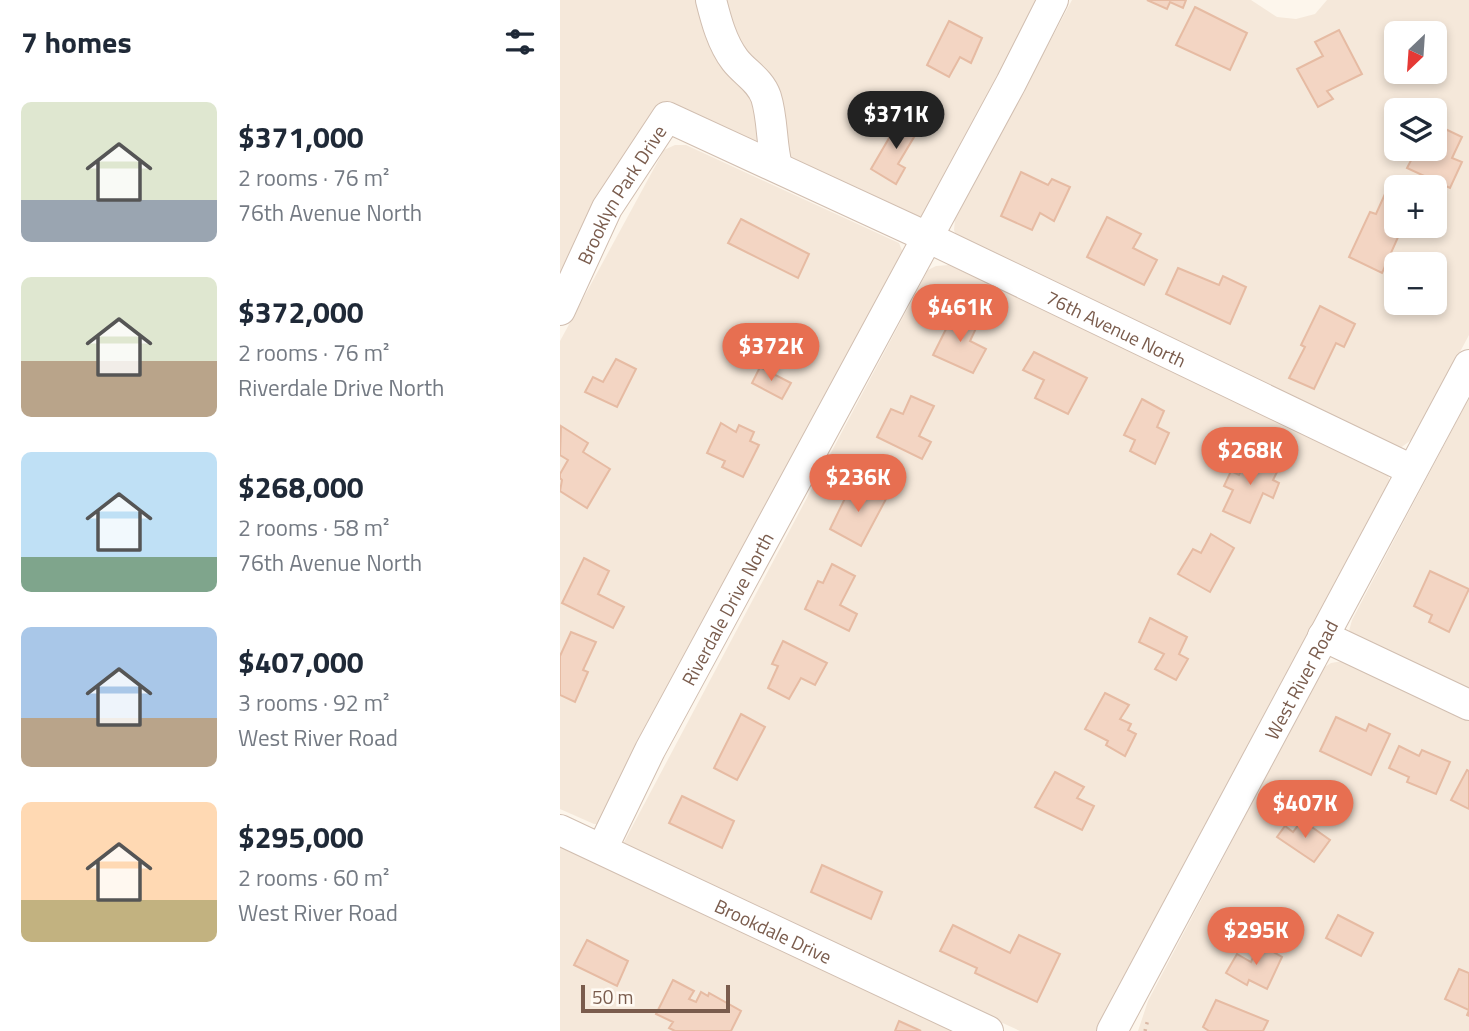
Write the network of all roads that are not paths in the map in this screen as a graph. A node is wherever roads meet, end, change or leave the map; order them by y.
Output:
1 (711, 0) edge
2 (1053, 0) edge
3 (667, 117) joint
4 (777, 166) junction
5 (927, 237) junction
6 (560, 310) edge
7 (1469, 365) edge
8 (1412, 470) junction
9 (1323, 636) junction
10 (1469, 705) edge
11 (560, 830) edge
12 (602, 849) junction
13 (1132, 994) junction
14 (988, 1031) edge
15 (1112, 1031) edge
16 (1128, 1031) edge

1 - 4 street
2 - 5 street, Riverdale Drive North
3 - 4 street, 76th Avenue North
3 - 6 street, Brooklyn Park Drive
4 - 5 street, 76th Avenue North
5 - 8 street, 76th Avenue North
5 - 12 street, Riverdale Drive North
7 - 8 street, West River Road
8 - 9 street, West River Road
9 - 10 street
9 - 13 street, West River Road
11 - 12 street, Brookdale Drive
12 - 14 street, Brookdale Drive
13 - 15 street, West River Road
13 - 16 street

